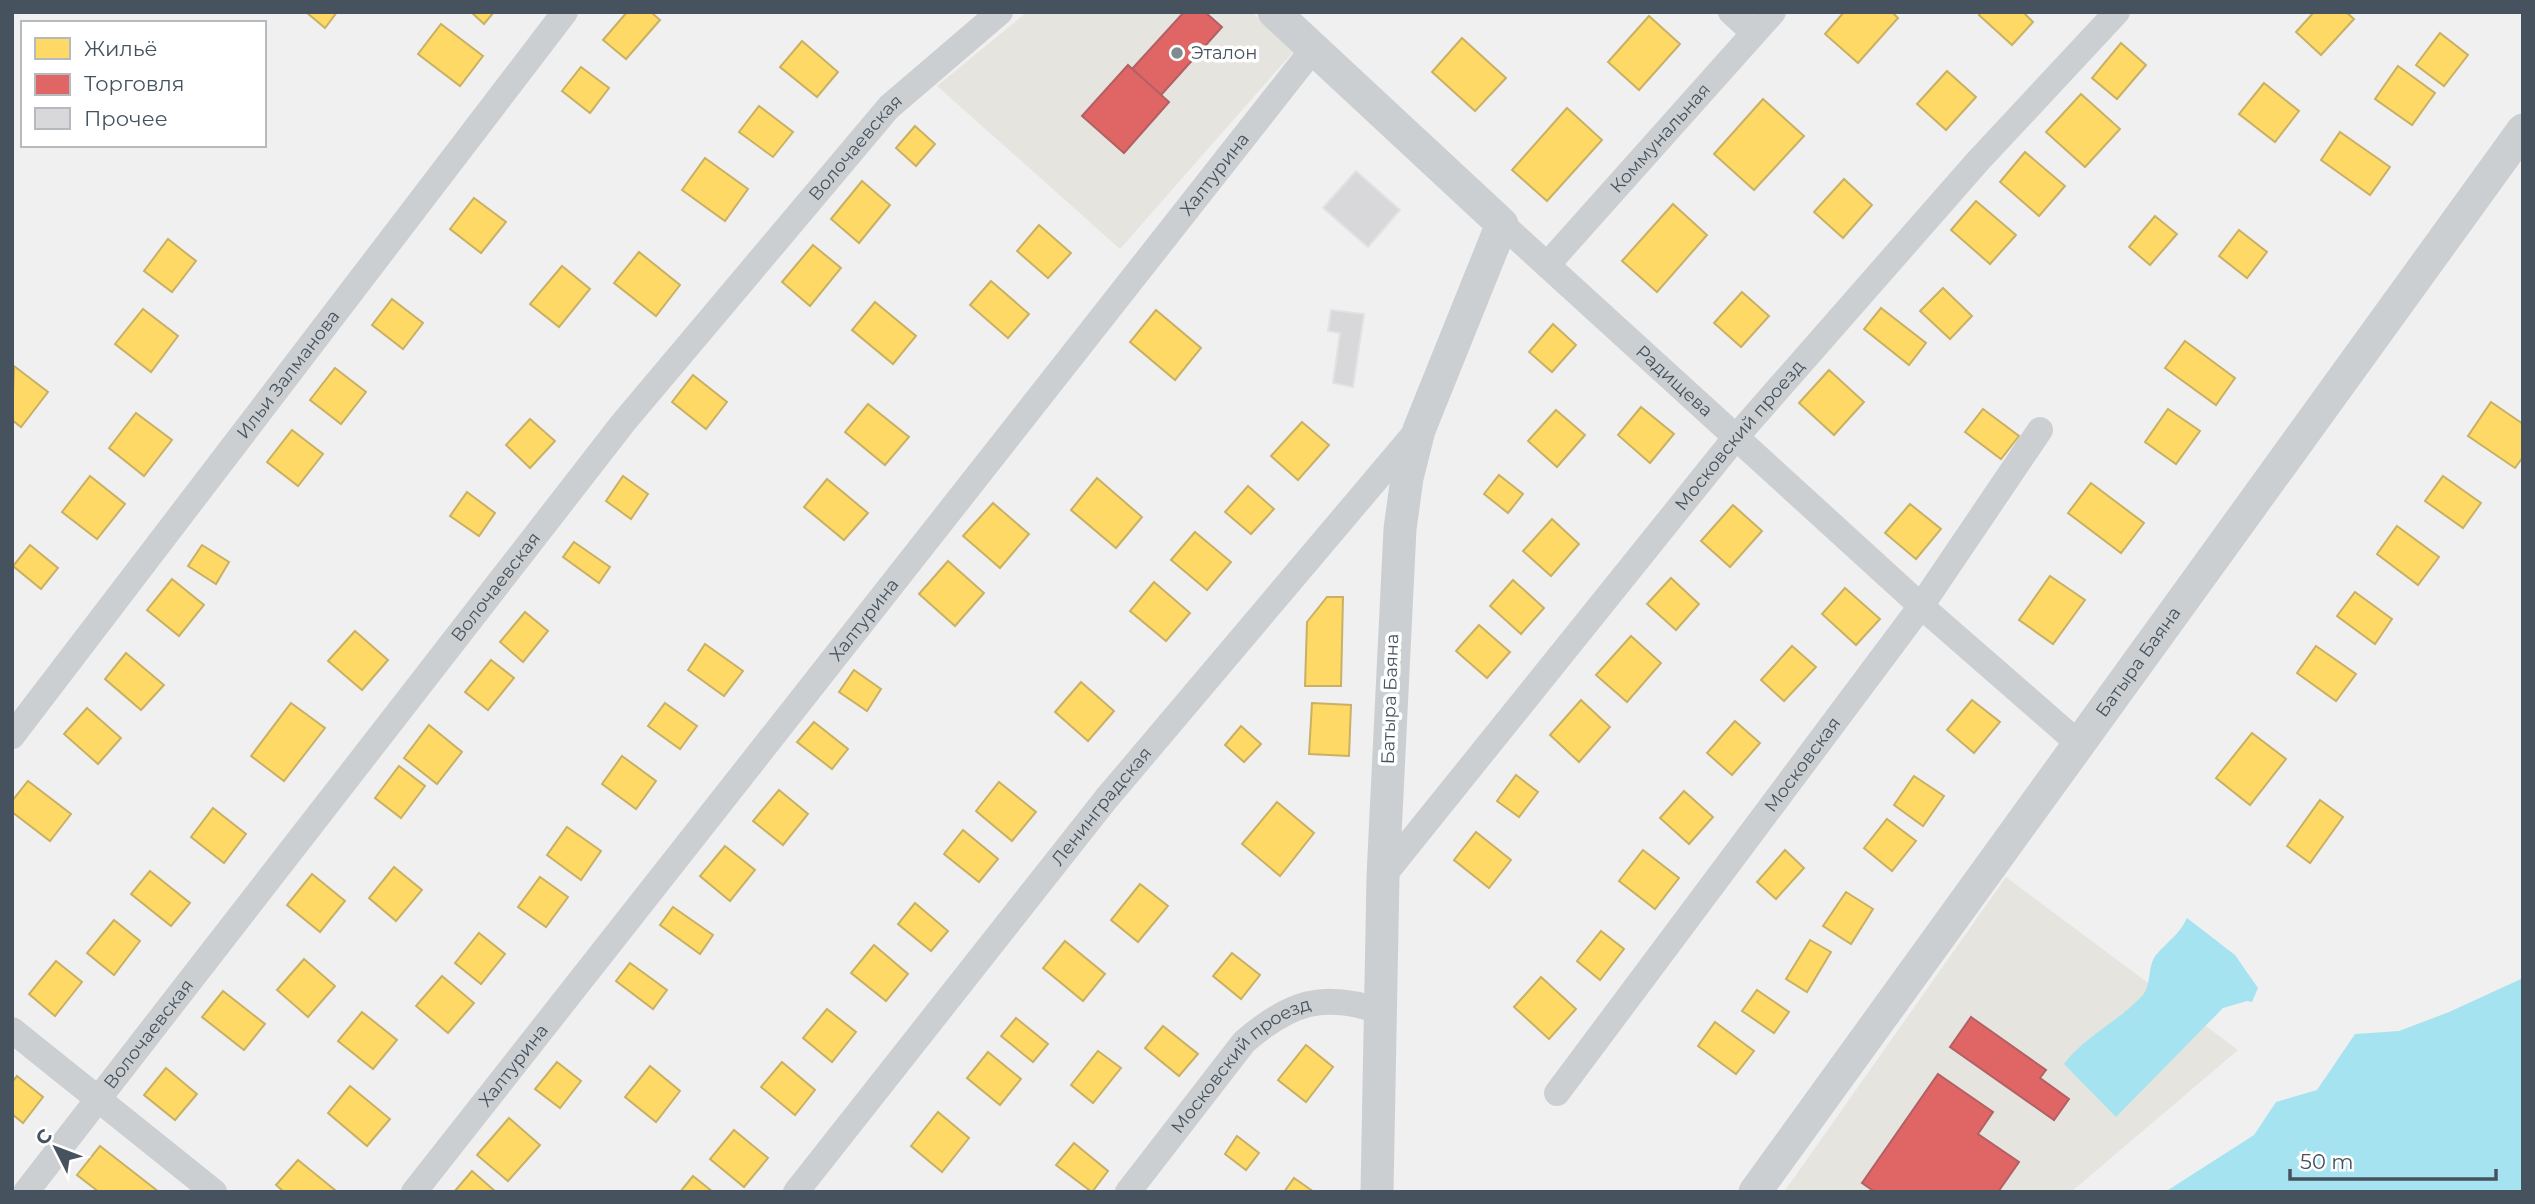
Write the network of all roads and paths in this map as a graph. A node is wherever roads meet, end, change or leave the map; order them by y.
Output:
1 (565, 12) edge
2 (1274, 12) edge
3 (1731, 12) edge
4 (1773, 12) edge
5 (2117, 12) edge
6 (988, 15) edge
7 (1754, 33) junction
8 (1314, 48) junction
9 (2523, 130) edge
10 (1502, 224) junction
11 (1547, 265) junction
12 (1419, 430) junction
13 (2040, 430) dead end
14 (1736, 437) junction
15 (1921, 606) junction
16 (12, 736) edge
17 (2078, 743) junction
18 (1383, 876) junction
19 (1382, 1012) junction
20 (12, 1030) edge
21 (1558, 1093) dead end
22 (97, 1101) junction
23 (26, 1192) edge
24 (214, 1192) edge
25 (414, 1192) edge
26 (796, 1192) edge
27 (1128, 1192) edge
28 (1377, 1192) edge
29 (1755, 1192) edge

1 - 16 street, Ильи Залманова
2 - 8 street, Радищева
3 - 7 street
4 - 7 street, Коммунальная
5 - 14 street, Московский проезд
6 - 22 street, Волочаевская
7 - 11 street, Коммунальная
8 - 10 street, Радищева
8 - 25 street, Халтурина
9 - 17 street, Батыра Баяна
10 - 11 street, Радищева
10 - 12 street, Батыра Баяна
11 - 14 street, Радищева
12 - 18 street, Батыра Баяна
12 - 26 street, Ленинградская
13 - 15 street, Московская
14 - 15 street, Радищева
14 - 18 street, Московский проезд
15 - 17 street, Радищева
15 - 21 street, Московская
17 - 29 street, Батыра Баяна
18 - 19 street, Батыра Баяна
19 - 27 street, Московский проезд
19 - 28 street, Батыра Баяна
20 - 22 street
22 - 23 street, Волочаевская
22 - 24 street

